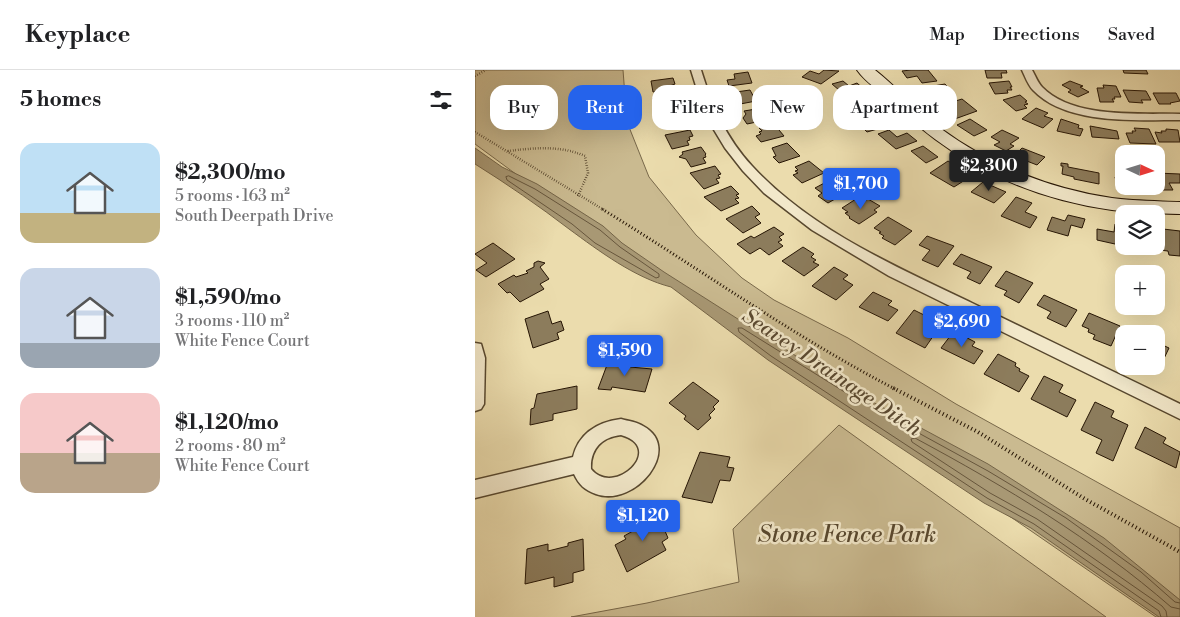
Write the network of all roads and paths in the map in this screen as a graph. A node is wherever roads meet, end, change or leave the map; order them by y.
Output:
1 (486, 70) edge
2 (696, 70) edge
3 (865, 70) edge
4 (1027, 70) edge
5 (475, 76) edge
6 (1180, 117) edge
7 (475, 132) edge
8 (507, 152) junction
9 (578, 196) junction
10 (1180, 208) edge
11 (475, 349) edge
12 (475, 404) edge
13 (1180, 412) edge
14 (580, 464) dead end
15 (475, 489) edge
16 (1180, 552) edge

1 - 5 path
2 - 13 street
3 - 10 street
4 - 6 street
7 - 8 path
8 - 9 path
8 - 9 path
9 - 16 path
11 - 12 street
14 - 15 street

